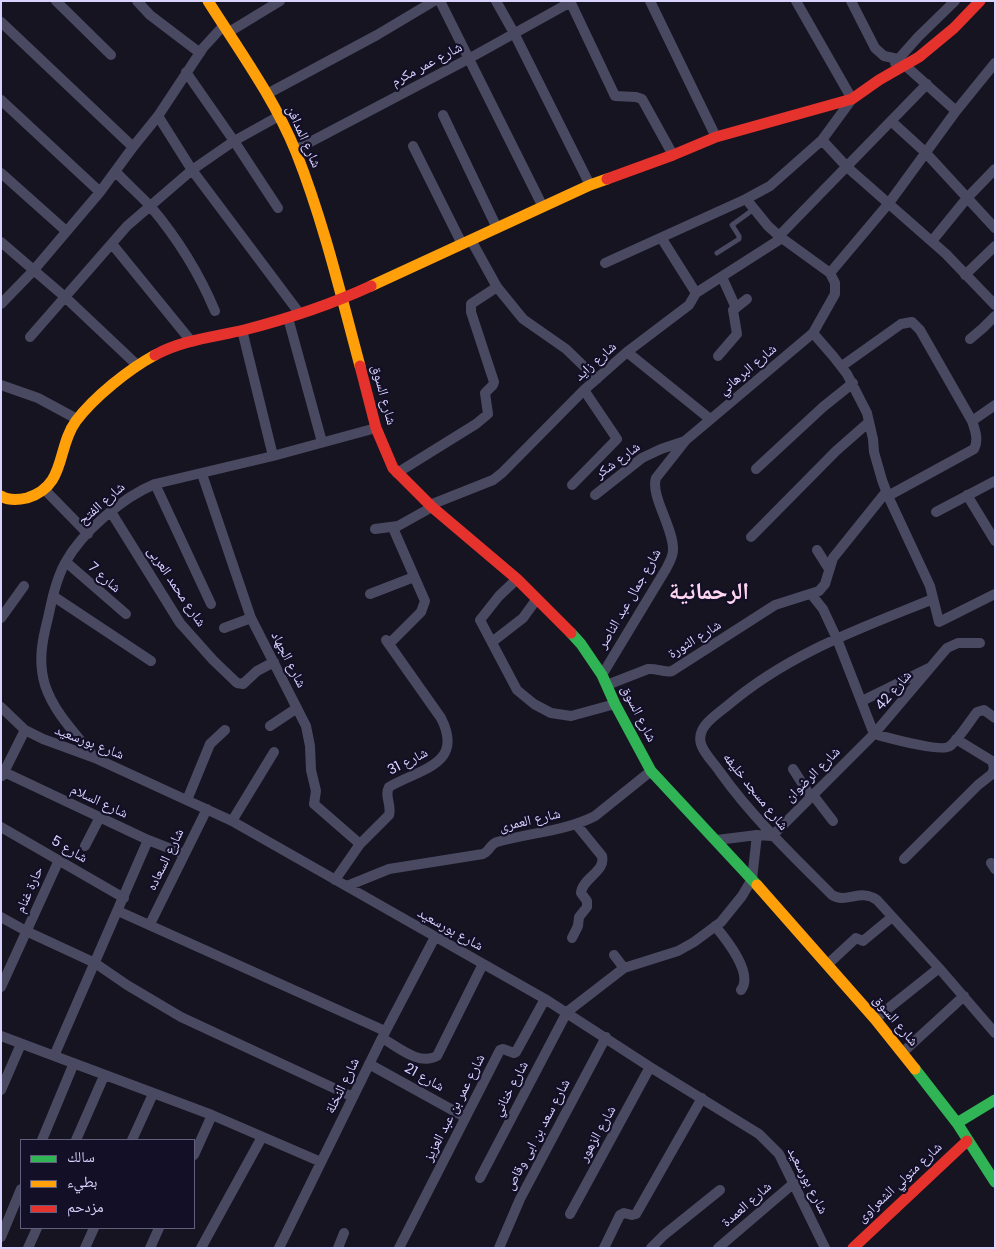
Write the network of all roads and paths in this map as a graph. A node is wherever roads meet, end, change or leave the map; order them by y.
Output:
1 (56, 1) edge
2 (136, 1) edge
3 (208, 1) edge
4 (280, 1) edge
5 (434, 1) edge
6 (440, 1) edge
7 (496, 1) edge
8 (650, 1) edge
9 (796, 1) edge
10 (851, 1) edge
11 (980, 1) edge
12 (570, 2) edge
13 (949, 4) edge
14 (1, 22) edge
15 (227, 29) junction
16 (514, 33) junction
17 (200, 52) junction
18 (111, 55) dead end
19 (470, 58) junction
20 (902, 62) junction
21 (995, 63) edge
22 (186, 72) junction
23 (927, 84) junction
24 (267, 94) junction
25 (852, 99) junction
26 (1, 100) edge
27 (956, 111) junction
28 (443, 115) dead end
29 (158, 116) junction
30 (279, 116) junction
31 (890, 121) junction
32 (716, 137) junction
33 (822, 140) junction
34 (234, 141) junction
35 (413, 146) dead end
36 (133, 147) junction
37 (295, 150) junction
38 (925, 152) junction
39 (673, 155) junction
40 (847, 167) junction
41 (995, 169) edge
42 (192, 170) junction
43 (116, 172) junction
44 (1, 173) edge
45 (590, 185) junction
46 (100, 192) junction
47 (967, 198) junction
48 (746, 199) junction
49 (889, 203) junction
50 (150, 207) junction
51 (543, 207) junction
52 (278, 208) dead end
53 (754, 209) junction
54 (497, 228) junction
55 (995, 228) edge
56 (66, 231) junction
57 (780, 237) junction
58 (662, 239) junction
59 (932, 241) junction
60 (1, 242) edge
61 (466, 242) junction
62 (112, 244) junction
63 (995, 246) edge
64 (717, 253) dead end
65 (605, 263) dead end
66 (33, 271) junction
67 (830, 273) junction
68 (964, 275) junction
69 (722, 277) junction
70 (496, 286) junction
71 (696, 293) junction
72 (65, 297) junction
73 (342, 299) junction
74 (747, 299) dead end
75 (3, 300) edge
76 (995, 305) edge
77 (736, 308) junction
78 (215, 311) dead end
79 (300, 314) junction
80 (995, 316) edge
81 (288, 318) junction
82 (242, 330) junction
83 (813, 333) junction
84 (30, 337) dead end
85 (970, 338) dead end
86 (191, 341) junction
87 (627, 352) junction
88 (718, 356) dead end
89 (137, 365) junction
90 (842, 366) junction
91 (597, 379) junction
92 (852, 383) junction
93 (1, 385) edge
94 (584, 390) junction
95 (995, 405) edge
96 (77, 419) junction
97 (710, 419) junction
98 (972, 421) junction
99 (869, 422) junction
100 (376, 428) junction
101 (686, 440) junction
102 (322, 442) junction
103 (273, 456) junction
104 (756, 469) dead end
105 (396, 473) junction
106 (202, 474) junction
107 (656, 478) joint
108 (995, 481) edge
109 (155, 484) junction
110 (572, 485) dead end
111 (44, 489) junction
112 (887, 494) junction
113 (595, 495) dead end
114 (967, 495) junction
115 (1, 496) edge
116 (431, 506) junction
117 (110, 512) junction
118 (936, 512) dead end
119 (393, 528) junction
120 (375, 529) dead end
121 (88, 534) junction
122 (751, 537) dead end
123 (995, 540) edge
124 (817, 550) dead end
125 (66, 562) junction
126 (829, 569) junction
127 (414, 577) junction
128 (517, 579) junction
129 (24, 586) dead end
130 (370, 594) dead end
131 (811, 594) junction
132 (995, 594) edge
133 (53, 596) junction
134 (933, 599) junction
135 (536, 600) junction
136 (211, 604) dead end
137 (126, 614) dead end
138 (1, 618) edge
139 (251, 618) junction
140 (224, 628) dead end
141 (837, 638) junction
142 (492, 642) junction
143 (980, 642) dead end
144 (151, 661) dead end
145 (274, 662) junction
146 (934, 665) junction
147 (604, 680) junction
148 (862, 702) junction
149 (615, 704) junction
150 (1, 707) edge
151 (297, 708) junction
152 (995, 718) edge
153 (270, 726) dead end
154 (25, 730) junction
155 (225, 730) dead end
156 (874, 734) junction
157 (954, 742) junction
158 (274, 752) dead end
159 (95, 758) junction
160 (792, 770) dead end
161 (651, 772) junction
162 (3, 775) edge
163 (812, 796) junction
164 (188, 800) junction
165 (207, 809) junction
166 (100, 817) junction
167 (232, 821) junction
168 (833, 821) dead end
169 (576, 824) junction
170 (1, 827) edge
171 (757, 835) junction
172 (772, 836) junction
173 (148, 840) junction
174 (717, 840) junction
175 (360, 844) junction
176 (85, 846) dead end
177 (184, 854) junction
178 (904, 859) dead end
179 (59, 860) junction
180 (752, 879) junction
181 (335, 880) junction
182 (347, 886) junction
183 (124, 898) junction
184 (118, 911) junction
185 (1, 917) edge
186 (892, 917) junction
187 (150, 924) junction
188 (716, 926) junction
189 (26, 931) junction
190 (435, 937) junction
191 (572, 938) dead end
192 (614, 955) dead end
193 (95, 963) junction
194 (483, 964) junction
195 (828, 964) junction
196 (624, 968) junction
197 (939, 968) junction
198 (1, 986) edge
199 (740, 990) dead end
200 (964, 996) junction
201 (545, 998) junction
202 (567, 1012) junction
203 (875, 1019) junction
204 (995, 1033) edge
205 (384, 1034) junction
206 (1, 1036) edge
207 (606, 1038) junction
208 (21, 1044) junction
209 (903, 1052) junction
210 (54, 1056) junction
211 (74, 1063) junction
212 (370, 1064) junction
213 (650, 1067) junction
214 (104, 1076) junction
215 (1, 1090) edge
216 (153, 1094) junction
217 (353, 1097) junction
218 (702, 1098) junction
219 (995, 1100) edge
220 (212, 1116) junction
221 (465, 1117) junction
222 (957, 1123) junction
223 (262, 1137) junction
224 (42, 1139) edge
225 (76, 1139) edge
226 (132, 1139) edge
227 (967, 1140) junction
228 (195, 1152) edge
229 (321, 1162) junction
230 (480, 1178) dead end
231 (995, 1182) edge
232 (794, 1184) junction
233 (720, 1190) dead end
234 (20, 1192) edge
235 (570, 1214) dead end
236 (36, 1229) edge
237 (94, 1229) edge
238 (159, 1229) edge
239 (344, 1233) dead end
240 (1, 1238) edge
241 (28, 1248) edge
242 (85, 1248) edge
243 (150, 1248) edge
244 (201, 1248) edge
245 (279, 1248) edge
246 (338, 1248) edge
247 (399, 1248) edge
248 (499, 1248) edge
249 (604, 1248) edge
250 (651, 1248) edge
251 (718, 1248) edge
252 (826, 1248) edge
253 (853, 1248) edge

1 - 18 street
2 - 17 street
3 - 15 street, شارع المدافن
4 - 15 street
5 - 24 street
6 - 19 street
7 - 16 street
8 - 32 street
9 - 25 street
10 - 20 street
11 - 20 street
12 - 16 street, شارع عمر مكرم
12 - 39 street
13 - 20 street
14 - 36 street
15 - 17 street
15 - 24 street, شارع المدافن
16 - 19 street, شارع عمر مكرم
16 - 45 street
17 - 22 street
19 - 37 street, شارع عمر مكرم
19 - 51 street
20 - 23 street
20 - 25 street
21 - 27 street
22 - 29 street
22 - 34 street
23 - 27 street
23 - 31 street, شارع زايد
24 - 30 street, شارع المدافن
25 - 32 street
25 - 33 street
26 - 46 street
27 - 38 street
28 - 54 street
29 - 36 street
29 - 42 street
30 - 34 street
30 - 37 street, شارع المدافن
31 - 38 street
31 - 40 street, شارع زايد
32 - 39 street
33 - 40 street
33 - 48 street
34 - 42 street
34 - 52 street
35 - 61 street
36 - 43 street
37 - 73 street, شارع المدافن
38 - 47 street
38 - 49 street
39 - 45 street
40 - 49 street
40 - 57 street, شارع زايد
41 - 47 street
42 - 50 street
42 - 79 street
43 - 46 street
43 - 50 street
44 - 56 street
45 - 51 street
46 - 56 street
47 - 55 street
47 - 59 street
48 - 53 street
48 - 58 street
49 - 59 street
49 - 67 street
50 - 62 street
50 - 78 street
51 - 54 street
53 - 57 street
53 - 64 lane
54 - 61 street
56 - 66 street
57 - 67 street
57 - 69 street, شارع زايد
58 - 65 street
58 - 71 street
59 - 68 street
60 - 66 street
61 - 70 street
61 - 73 street
62 - 72 street
62 - 86 street
63 - 68 street
66 - 72 street
66 - 75 street
67 - 83 street, شارع البرهاني
68 - 76 street
69 - 71 street, شارع زايد
69 - 77 street
70 - 91 street
70 - 105 street
71 - 87 street, شارع زايد
72 - 84 street
72 - 89 street
73 - 79 street
73 - 100 street, شارع السوق
74 - 77 street
77 - 88 street
79 - 81 street
80 - 85 street
81 - 82 street
81 - 102 street
82 - 86 street
82 - 103 street
83 - 90 street
83 - 97 street, شارع البرهاني
86 - 89 street
87 - 91 street, شارع زايد
87 - 97 street
89 - 96 street
90 - 92 street
90 - 98 street
91 - 94 street, شارع زايد
92 - 99 street
92 - 104 street
93 - 96 street
94 - 110 street
94 - 116 street, شارع زايد
95 - 98 street
96 - 111 street
97 - 101 street, شارع البرهاني
98 - 112 street
99 - 112 street
99 - 122 street
100 - 102 street, شارع الفتح
100 - 105 street, شارع السوق
101 - 107 street, شارع البرهاني
101 - 113 street, شارع شكر
102 - 103 street, شارع الفتح
103 - 106 street, شارع الفتح
105 - 116 street, شارع السوق
106 - 109 street, شارع الفتح
106 - 139 street, شارع الجهاد
107 - 147 street, شارع جمال عبد الناصر
108 - 114 street
109 - 117 street, شارع الفتح
109 - 136 street
111 - 115 street
111 - 121 street
112 - 126 street, شارع الثورة
112 - 134 street
114 - 118 street
114 - 123 street
116 - 119 street, شارع زايد
116 - 128 street, شارع السوق
117 - 121 street, شارع الفتح
117 - 145 street, شارع محمد العربى
119 - 120 street
119 - 127 street
121 - 125 street, شارع الفتح
124 - 126 street
125 - 133 street, شارع الفتح
125 - 137 street, شارع 7
126 - 131 street, شارع الثورة
127 - 130 street
127 - 175 street, شارع 31
128 - 135 street, شارع السوق
128 - 142 street
129 - 138 street
131 - 141 street
131 - 147 street, شارع الثورة
132 - 134 street
133 - 144 street
133 - 159 street, شارع الفتح
134 - 141 street, شارع مسجد خليفه
135 - 142 street
135 - 147 street, شارع السوق
139 - 140 street
139 - 145 street, شارع الجهاد
141 - 148 street
141 - 172 street, شارع مسجد خليفه
142 - 149 street
143 - 146 street, شارع 42
145 - 151 street, شارع الجهاد
146 - 148 street, شارع 42
146 - 156 street, شارع 42
147 - 149 street, شارع السوق
148 - 156 street
149 - 161 street, شارع السوق
150 - 154 street, شارع بورسعيد
151 - 153 street
151 - 175 street, شارع الجهاد
152 - 157 street
154 - 159 street, شارع بورسعيد
154 - 162 street
155 - 164 street
156 - 157 street
156 - 163 street, شارع الرضوان
157 - 178 street
158 - 167 street
159 - 164 street, شارع بورسعيد
160 - 163 street
161 - 169 street, شارع العمرى
161 - 174 street, شارع السوق
162 - 166 street, شارع السلام
163 - 168 street
163 - 172 street, شارع الرضوان
164 - 165 street, شارع بورسعيد
165 - 167 street, شارع بورسعيد
165 - 177 street, شارع السعاده
166 - 173 street, شارع السلام
166 - 176 street
167 - 181 street, شارع بورسعيد
169 - 182 street, شارع العمرى
169 - 191 street
170 - 179 street, شارع 5
171 - 172 street
171 - 174 street
171 - 180 street
172 - 186 street, شارع مسجد خليفه
173 - 177 street, شارع السلام
173 - 183 street
174 - 180 street, شارع السوق
175 - 181 street, شارع 31
177 - 187 street, شارع السعاده
179 - 183 street, شارع 5
179 - 189 street, حارة غنام
180 - 188 street
180 - 195 street, شارع السوق
181 - 182 street, شارع بورسعيد
182 - 190 street, شارع بورسعيد
183 - 184 street
184 - 187 street
184 - 193 street
185 - 189 street
186 - 195 street
186 - 197 street, شارع مسجد خليفه
187 - 205 street
188 - 196 street
188 - 199 street
189 - 193 street
189 - 198 street, حارة غنام
190 - 194 street, شارع بورسعيد
190 - 205 street, شارع النخلة
192 - 196 street
193 - 210 street
193 - 217 street
194 - 201 street, شارع بورسعيد
194 - 205 street
195 - 203 street, شارع السوق
196 - 202 street
197 - 200 street, شارع مسجد خليفه
197 - 203 street
200 - 204 street, شارع مسجد خليفه
200 - 209 street
201 - 202 street, شارع بورسعيد
201 - 221 street, شارع عمر بن عبد العزيز
202 - 207 street, شارع بورسعيد
202 - 230 street, شارع خناني
203 - 209 street, شارع السوق
205 - 212 street, شارع النخلة
206 - 208 street
207 - 213 street, شارع بورسعيد
207 - 248 street, شارع سعد بن ابى وقاص
208 - 210 street
208 - 215 street
209 - 222 street, شارع السوق
210 - 211 street
211 - 214 street
211 - 224 street
212 - 217 street, شارع النخلة
212 - 221 street, شارع 21
213 - 218 street, شارع بورسعيد
213 - 235 street, شارع الزهور
214 - 216 street
214 - 225 street
216 - 220 street
216 - 226 street
217 - 229 street, شارع النخلة
218 - 232 street, شارع بورسعيد
218 - 249 street
219 - 222 street
220 - 223 street
220 - 228 street
221 - 247 street, شارع عمر بن عبد العزيز
222 - 227 street, شارع السوق
223 - 229 street
223 - 244 street
227 - 231 street, شارع السوق
227 - 253 street, شارع متولي الشعراوى
229 - 245 street, شارع النخلة
232 - 251 street, شارع العمدة
232 - 252 street, شارع بورسعيد
233 - 250 street
234 - 240 street
236 - 241 street
237 - 242 street
238 - 243 street
239 - 246 street

